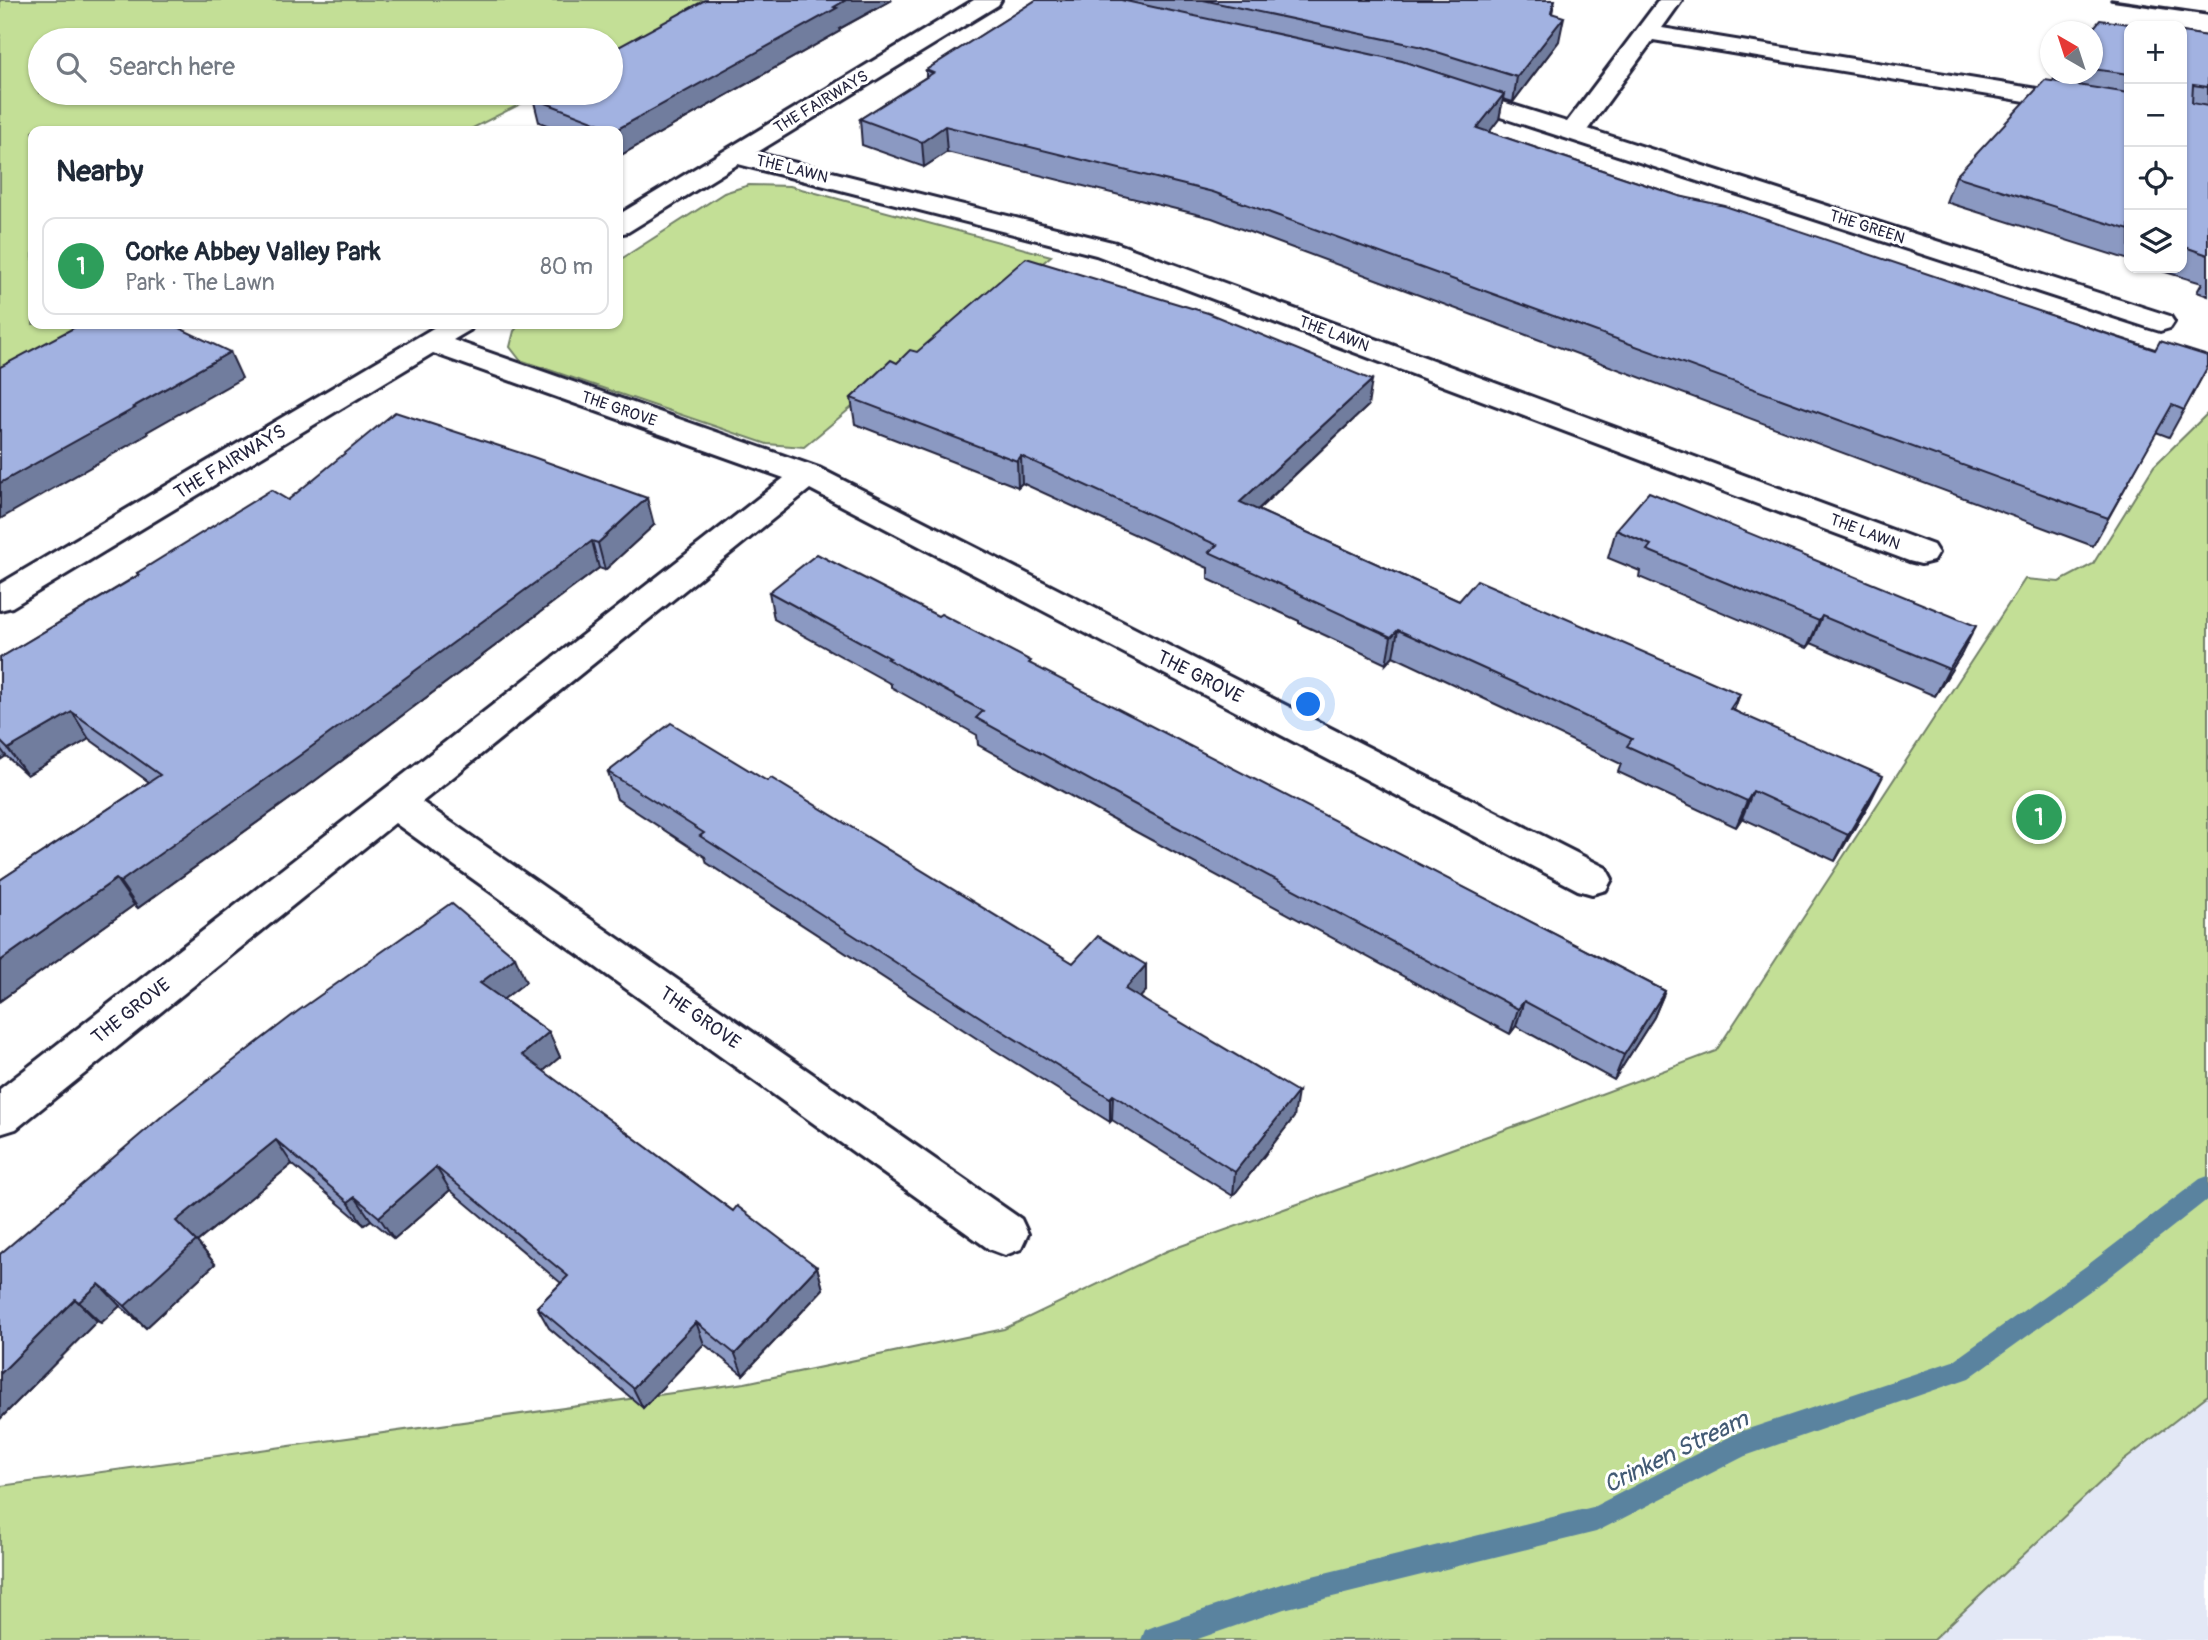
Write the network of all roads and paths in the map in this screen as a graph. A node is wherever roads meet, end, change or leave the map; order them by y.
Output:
1 (990, 0) edge
2 (1671, 0) edge
3 (1646, 32) junction
4 (1430, 86) edge
5 (2124, 110) edge
6 (1573, 132) junction
7 (734, 155) junction
8 (623, 223) edge
9 (2160, 322) dead end
10 (452, 329) edge
11 (430, 342) junction
12 (808, 475) junction
13 (1921, 553) dead end
14 (0, 599) edge
15 (395, 803) junction
16 (1592, 879) dead end
17 (0, 1115) edge
18 (1005, 1234) dead end

1 - 7 street, THE FAIRWAYS
2 - 3 street
3 - 5 street
3 - 6 street
4 - 6 street, THE GREEN
6 - 9 street, THE GREEN
7 - 8 street, THE FAIRWAYS
7 - 13 street, THE LAWN
10 - 11 street, THE FAIRWAYS
11 - 12 street, THE GROVE
11 - 14 street, THE FAIRWAYS
12 - 15 street, THE GROVE
12 - 16 street, THE GROVE
15 - 17 street, THE GROVE
15 - 18 street, THE GROVE

